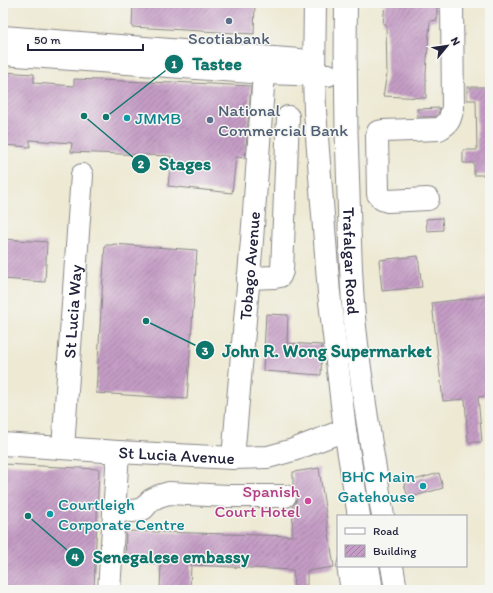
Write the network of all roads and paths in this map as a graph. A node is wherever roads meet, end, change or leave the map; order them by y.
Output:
1 (315, 3) edge
2 (346, 3) edge
3 (452, 3) edge
4 (3, 37) edge
5 (3, 54) edge
6 (314, 67) junction
7 (274, 68) junction
8 (345, 68) junction
9 (315, 111) junction
10 (288, 117) dead end
11 (82, 175) dead end
12 (428, 199) dead end
13 (248, 278) junction
14 (345, 430) junction
15 (3, 444) edge
16 (63, 448) junction
17 (118, 452) junction
18 (233, 458) junction
19 (285, 496) dead end
20 (114, 510) junction
21 (359, 515) edge
22 (383, 515) edge
23 (348, 567) edge
24 (368, 567) edge
25 (392, 567) edge
26 (109, 590) edge
27 (352, 590) edge
28 (372, 590) edge
29 (396, 590) edge

1 - 6 main road, Trafalgar Road
1 - 7 main road
2 - 8 main road, Trafalgar Road
3 - 12 main road
4 - 7 main road
5 - 7 main road
6 - 7 main road
6 - 8 main road
6 - 9 main road, Trafalgar Road
7 - 9 main road
7 - 13 main road, Tobago Avenue
8 - 22 main road, Trafalgar Road
9 - 14 main road, Trafalgar Road
10 - 13 main road
11 - 16 main road, St Lucia Way
13 - 18 main road, Tobago Avenue
14 - 18 main road, St Lucia Avenue
14 - 21 main road, Trafalgar Road
15 - 16 main road, St Lucia Avenue
16 - 17 main road, St Lucia Avenue
17 - 18 main road, St Lucia Avenue
17 - 20 main road
19 - 20 main road
20 - 26 main road
23 - 27 main road
24 - 28 main road
25 - 29 main road

